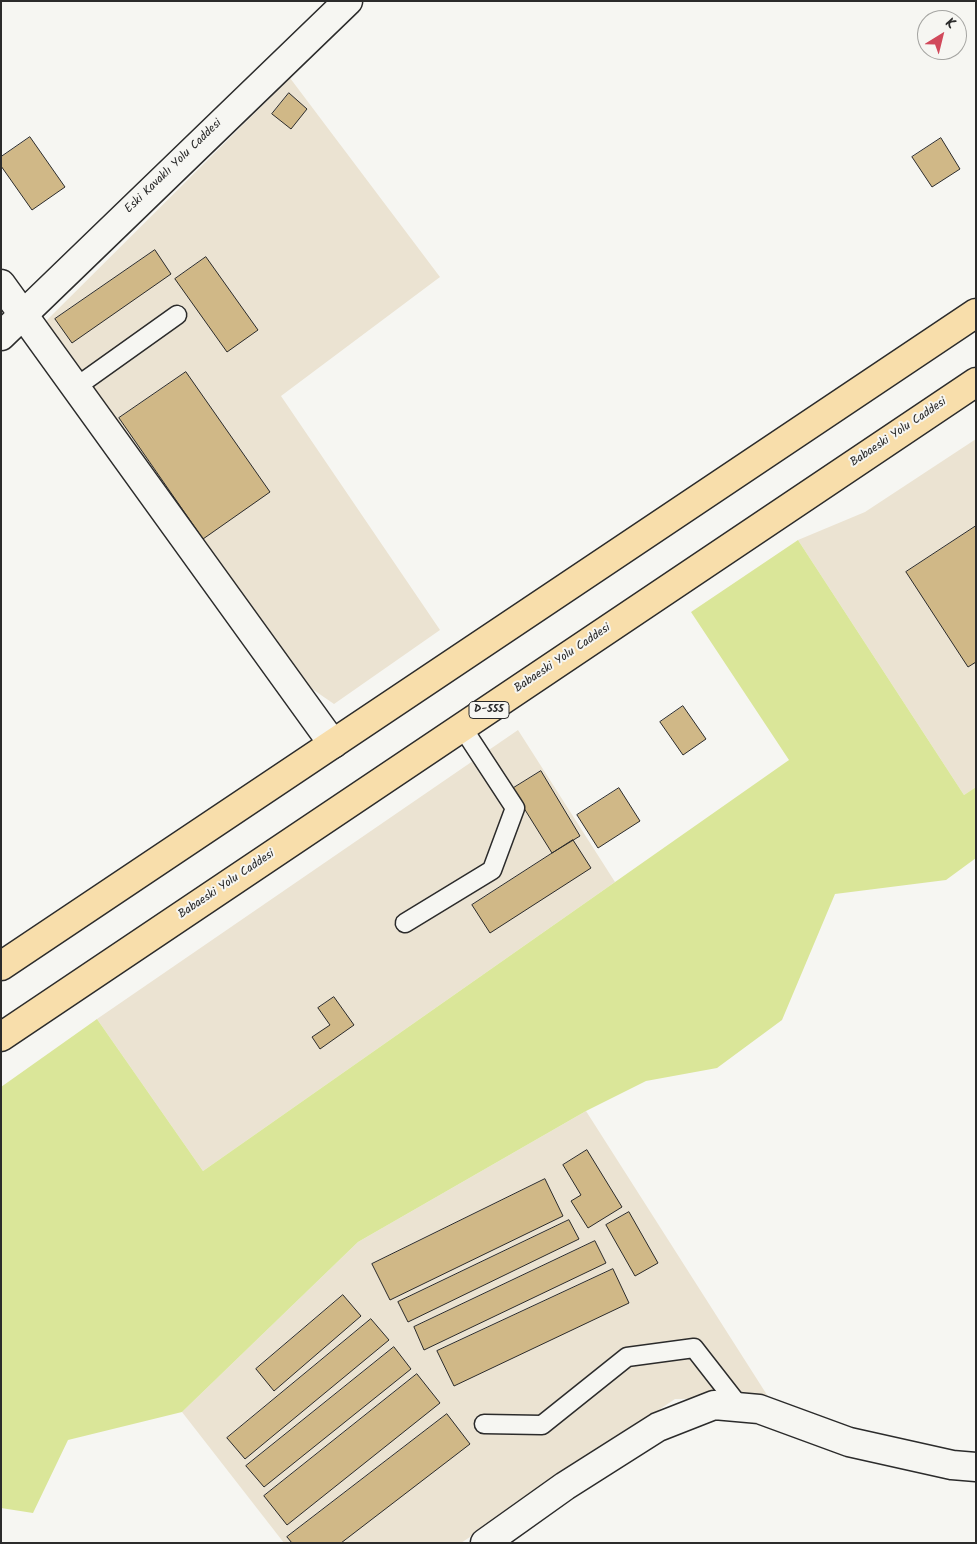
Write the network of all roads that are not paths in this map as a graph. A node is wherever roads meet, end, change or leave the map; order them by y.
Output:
1 (348, 1) edge
2 (1, 284) edge
3 (23, 312) junction
4 (976, 312) edge
5 (177, 315) dead end
6 (1, 336) edge
7 (976, 382) edge
8 (76, 387) junction
9 (462, 727) junction
10 (332, 744) junction
11 (405, 923) dead end
12 (1, 966) edge
13 (1, 1037) edge
14 (740, 1407) junction
15 (484, 1424) dead end
16 (976, 1467) edge
17 (485, 1543) edge

1 - 3 street, Eski Kavaklı Yolu Caddesi
2 - 3 street
3 - 6 street, Eski Kavaklı Yolu Caddesi
3 - 8 street
4 - 10 highway
5 - 8 lane
7 - 9 highway, Babaeski Yolu Caddesi / D-555
8 - 10 street
9 - 11 lane
9 - 13 highway, Babaeski Yolu Caddesi / D-555
10 - 12 highway
14 - 15 lane
14 - 16 street
14 - 17 street

